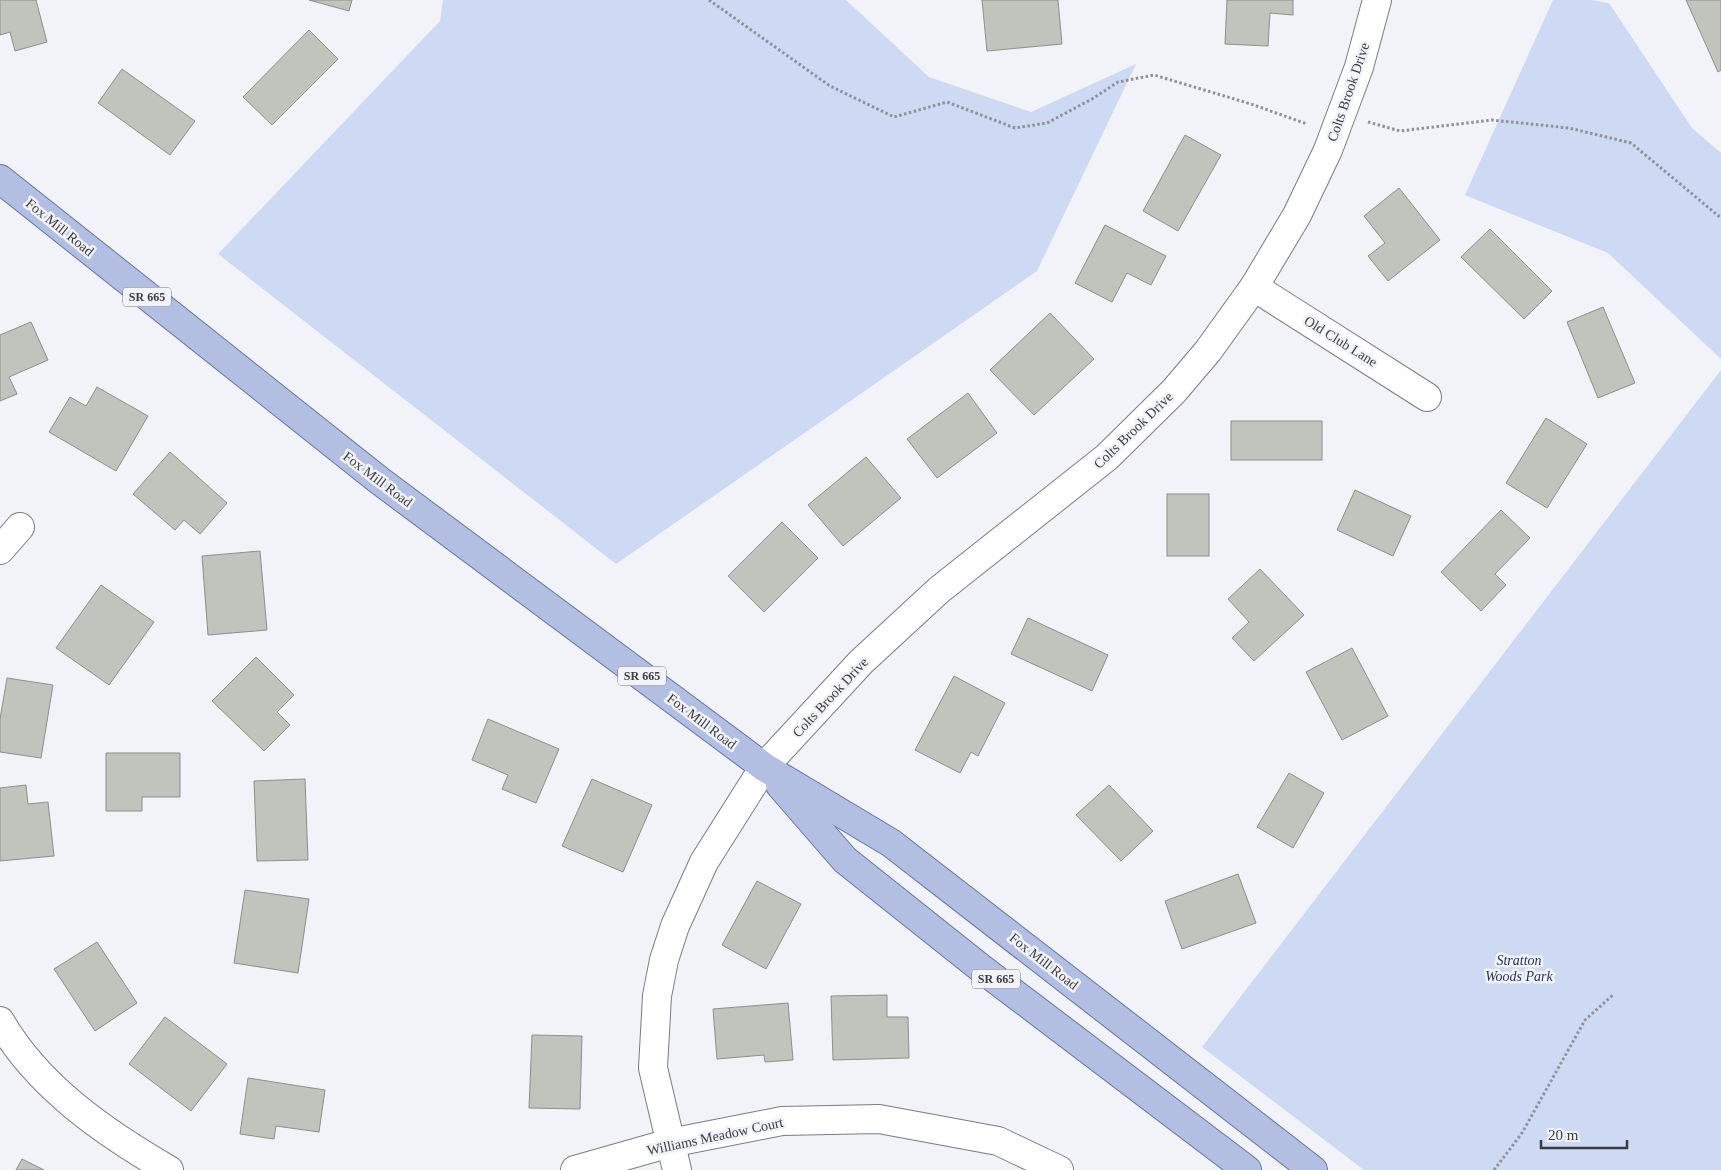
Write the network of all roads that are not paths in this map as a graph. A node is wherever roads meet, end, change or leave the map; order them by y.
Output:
1 (1377, 0) edge
2 (0, 179) edge
3 (1254, 287) junction
4 (1427, 397) dead end
5 (20, 527) dead end
6 (0, 550) edge
7 (764, 767) junction
8 (0, 1021) edge
9 (670, 1143) junction
10 (168, 1170) edge
11 (575, 1170) edge
12 (677, 1170) edge
13 (1059, 1170) edge
14 (1247, 1170) edge
15 (1313, 1170) edge

1 - 3 street, Colts Brook Drive
2 - 7 main road, Fox Mill Road / SR 665
3 - 4 street, Old Club Lane
3 - 7 street, Colts Brook Drive
5 - 6 street
7 - 9 street, Colts Brook Drive
7 - 14 main road, Fox Mill Road / SR 665
7 - 15 main road, Fox Mill Road / SR 665
8 - 10 street
9 - 11 street, Williams Meadow Court
9 - 12 street, Colts Brook Drive
9 - 13 street, Williams Meadow Court

